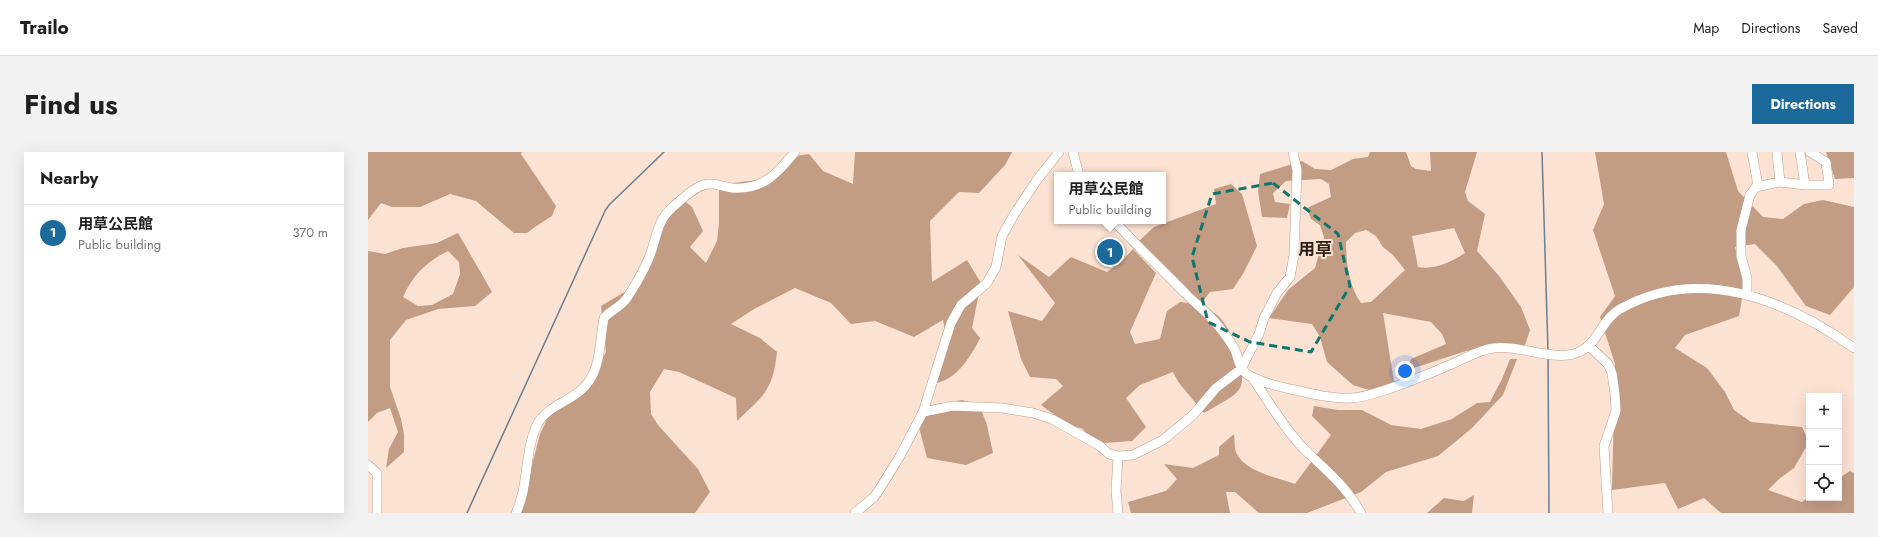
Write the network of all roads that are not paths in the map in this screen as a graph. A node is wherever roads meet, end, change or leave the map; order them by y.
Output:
1 (794, 152) edge
2 (1059, 152) edge
3 (1073, 152) edge
4 (1293, 152) edge
5 (1752, 152) edge
6 (1776, 152) edge
7 (1800, 152) edge
8 (1810, 152) edge
9 (1078, 172) edge
10 (1780, 182) junction
11 (1805, 185) junction
12 (1758, 186) junction
13 (1117, 224) edge
14 (1748, 294) junction
15 (1590, 347) junction
16 (1854, 348) edge
17 (1241, 369) junction
18 (1252, 377) junction
19 (923, 412) junction
20 (1118, 456) junction
21 (368, 465) edge
22 (377, 513) edge
23 (516, 513) edge
24 (855, 513) edge
25 (1118, 513) edge
26 (1360, 513) edge
27 (1608, 513) edge

1 - 23 street
2 - 19 street
3 - 9 street
4 - 17 street
5 - 12 street
6 - 10 street
7 - 11 street
8 - 11 street
10 - 11 street
10 - 12 street
12 - 14 street
13 - 17 street
14 - 15 street
14 - 16 street
15 - 18 street
15 - 27 street
17 - 18 street
17 - 20 street
18 - 26 street
19 - 20 street
19 - 24 street
20 - 25 street
21 - 22 street

